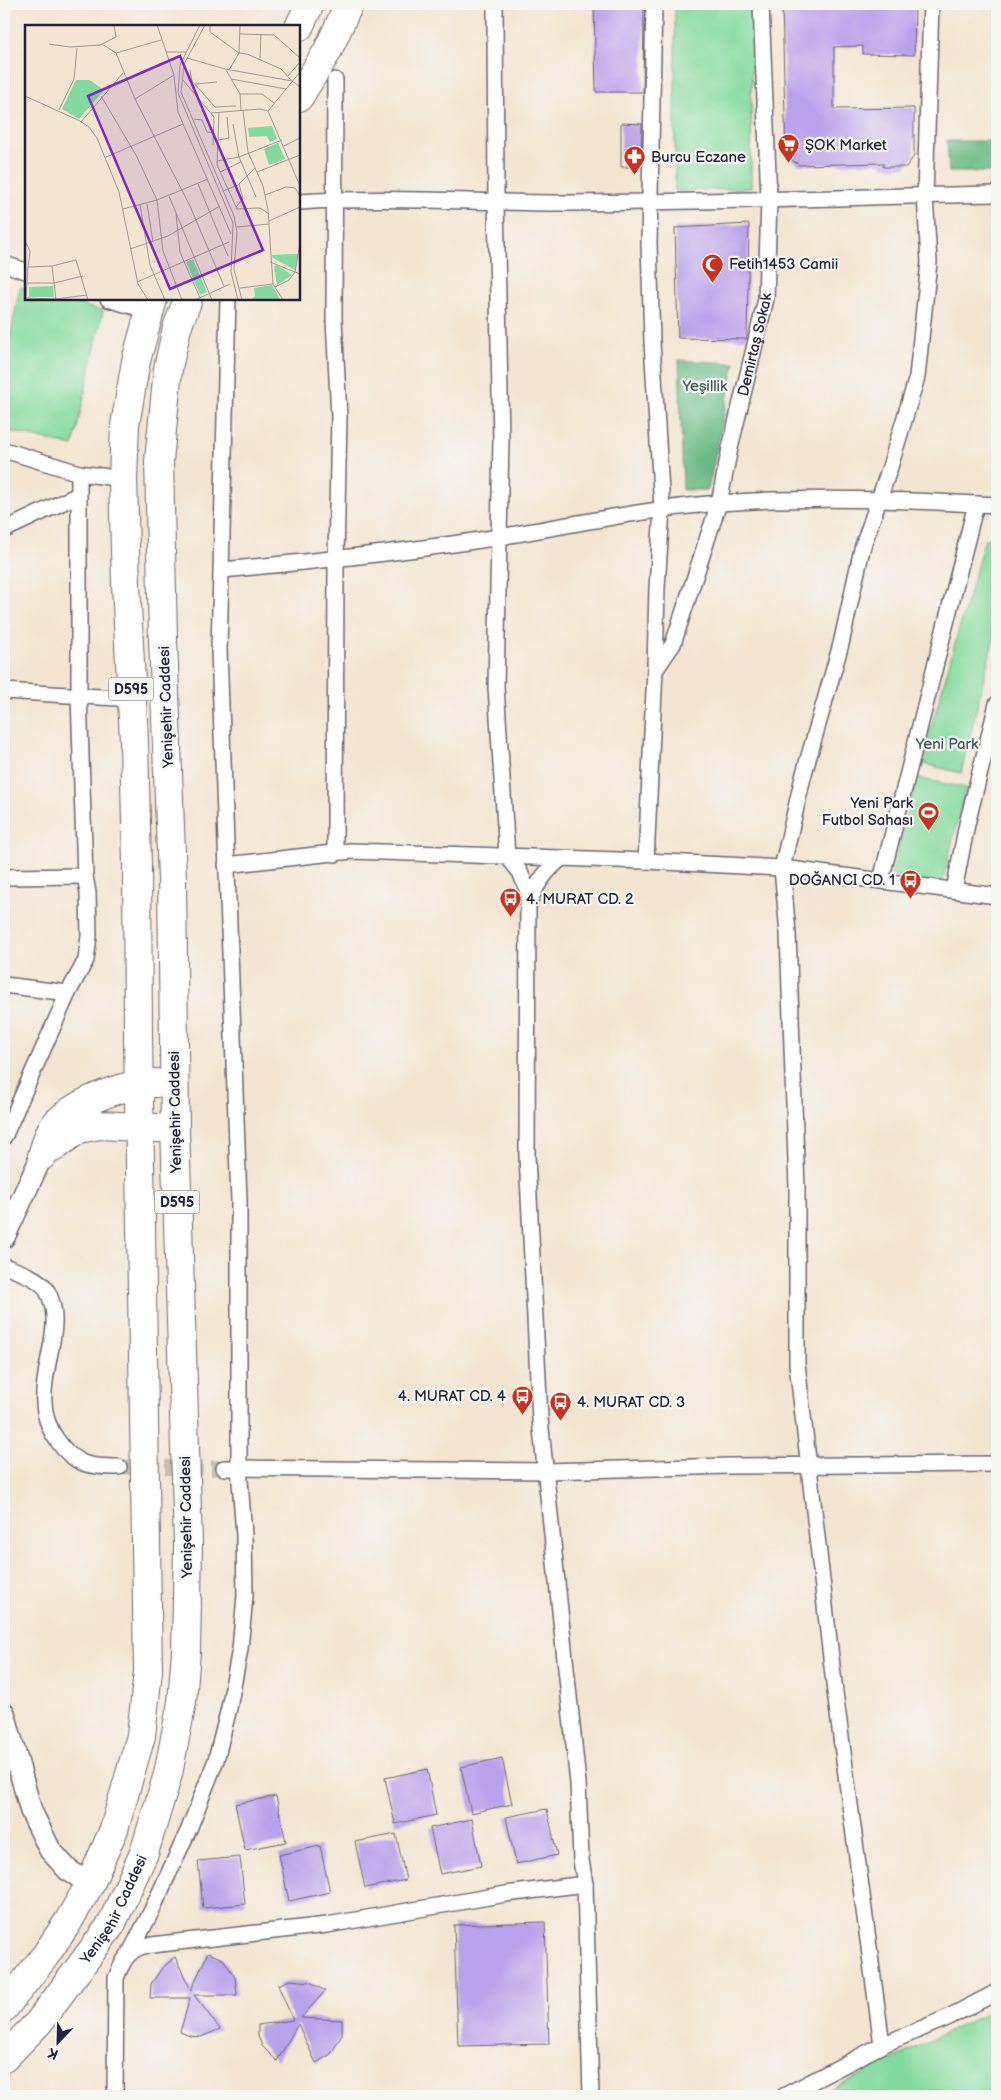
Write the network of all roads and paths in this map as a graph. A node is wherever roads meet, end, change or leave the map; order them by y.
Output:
1 (310, 4) edge
2 (349, 4) edge
3 (496, 4) edge
4 (654, 4) edge
5 (761, 4) edge
6 (930, 4) edge
7 (300, 25) edge
8 (335, 80) dead end
9 (300, 94) edge
10 (997, 194) edge
11 (925, 196) junction
12 (768, 199) junction
13 (336, 200) junction
14 (300, 202) edge
15 (650, 202) junction
16 (496, 203) junction
17 (4, 264) edge
18 (25, 271) edge
19 (115, 300) edge
20 (188, 300) edge
21 (228, 300) edge
22 (151, 305) edge
23 (4, 450) edge
24 (79, 474) junction
25 (123, 479) junction
26 (78, 495) junction
27 (878, 500) junction
28 (719, 503) junction
29 (976, 504) junction
30 (997, 505) edge
31 (662, 509) junction
32 (4, 530) edge
33 (498, 537) junction
34 (336, 559) junction
35 (223, 570) junction
36 (656, 669) junction
37 (4, 691) edge
38 (79, 696) junction
39 (132, 699) junction
40 (997, 704) edge
41 (336, 854) junction
42 (507, 856) junction
43 (562, 858) junction
44 (646, 861) junction
45 (226, 865) junction
46 (782, 868) junction
47 (85, 876) junction
48 (4, 877) edge
49 (881, 880) junction
50 (954, 890) junction
51 (997, 896) edge
52 (528, 904) junction
53 (4, 986) edge
54 (68, 993) junction
55 (174, 1082) junction
56 (139, 1083) junction
57 (139, 1127) junction
58 (175, 1128) junction
59 (4, 1137) edge
60 (42, 1156) junction
61 (4, 1237) edge
62 (4, 1266) edge
63 (997, 1464) edge
64 (808, 1466) junction
65 (119, 1467) tunnel mouth
66 (231, 1467) junction
67 (546, 1471) junction
68 (4, 1713) edge
69 (90, 1884) junction
70 (585, 1884) junction
71 (132, 1950) junction
72 (997, 1992) edge
73 (4, 2008) edge
74 (882, 2045) junction
75 (4, 2058) edge
76 (115, 2096) edge
77 (591, 2096) edge
78 (784, 2096) edge

1 - 7 highway
2 - 9 highway
3 - 16 street
4 - 15 street
5 - 12 street, Demirtaş Sokak
6 - 11 street
8 - 13 street
10 - 11 street
11 - 12 street
11 - 27 street
12 - 15 street
12 - 28 street, Demirtaş Sokak
13 - 14 street
13 - 16 street
13 - 34 street
15 - 16 street
15 - 31 street
16 - 33 street
17 - 18 street
19 - 22 street
20 - 55 highway, Yenişehir Caddesi / D595
21 - 35 street
22 - 25 highway, D595
23 - 24 street
24 - 25 street
24 - 26 street
25 - 39 highway, D595
26 - 32 street
26 - 38 street
27 - 28 street
27 - 29 street
27 - 46 street
28 - 31 street
28 - 36 street, Demirtaş Sokak
29 - 30 street
29 - 49 street
31 - 33 street
31 - 36 street
33 - 34 street
33 - 42 street
34 - 35 street
34 - 41 street
35 - 45 street
36 - 44 street
37 - 38 street
38 - 39 street
38 - 47 street
39 - 56 highway, D595
40 - 50 street
41 - 42 street
41 - 45 street
42 - 43 street
42 - 52 street
43 - 44 street
43 - 52 street
44 - 46 street
45 - 66 street
46 - 49 street
46 - 64 street
47 - 48 street
47 - 54 street
49 - 50 street
50 - 51 street
52 - 67 street
53 - 54 street
54 - 59 street
55 - 56 highway
55 - 58 highway, Yenişehir Caddesi / D595
56 - 57 highway, D595
56 - 60 highway
57 - 58 highway
57 - 60 highway
57 - 69 highway, D595
58 - 75 highway, Yenişehir Caddesi / D595
60 - 61 street
62 - 65 street
63 - 64 street
64 - 67 street
64 - 74 street
66 - 67 street
66 - 71 street
67 - 70 street
68 - 69 street
69 - 73 highway, D595
70 - 71 street
70 - 77 street
71 - 76 street
72 - 74 street
74 - 78 street

